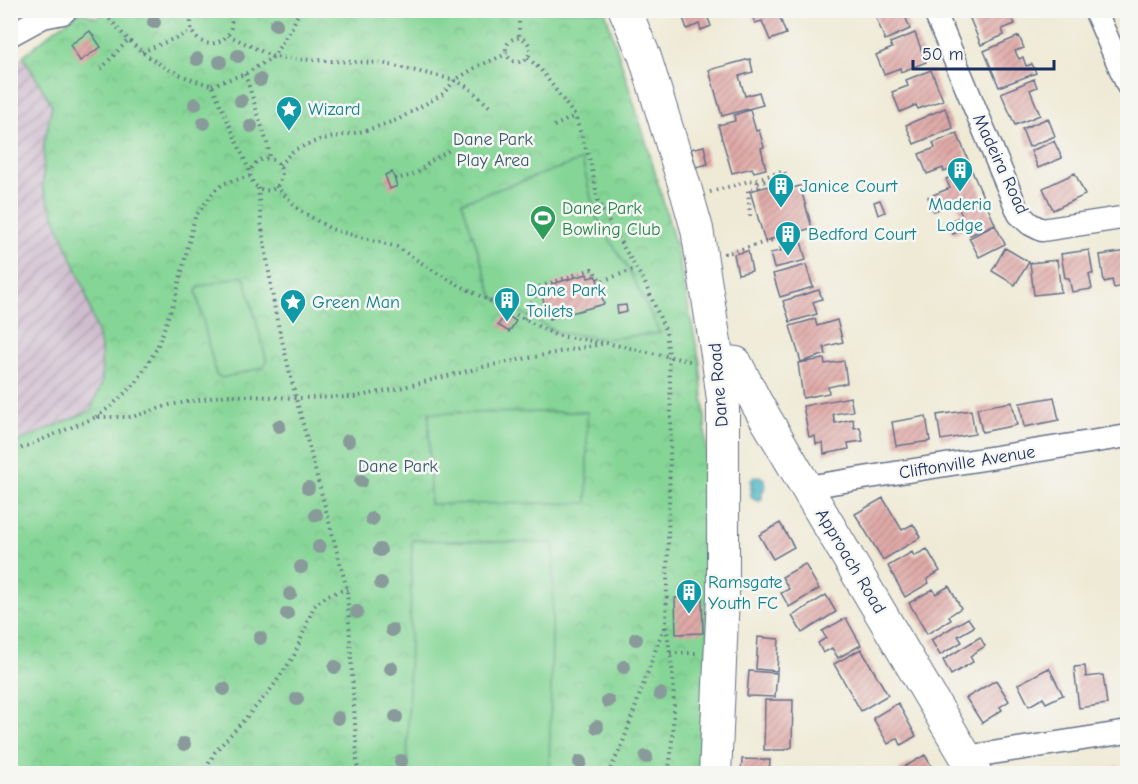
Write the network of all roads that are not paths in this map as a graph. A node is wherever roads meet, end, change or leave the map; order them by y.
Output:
1 (66, 10) edge
2 (625, 10) edge
3 (934, 10) edge
4 (1095, 10) edge
5 (46, 14) edge
6 (10, 34) edge
7 (1128, 86) edge
8 (1128, 217) edge
9 (718, 361) junction
10 (1128, 436) edge
11 (807, 487) junction
12 (1128, 732) edge
13 (971, 765) edge
14 (714, 774) edge

1 - 5 street
2 - 9 street, Dane Road
3 - 8 street, Madeira Road
4 - 7 street
5 - 6 street
9 - 11 street, Approach Road
9 - 14 street, Dane Road
10 - 11 street, Cliftonville Avenue
11 - 13 street, Approach Road
12 - 13 street

